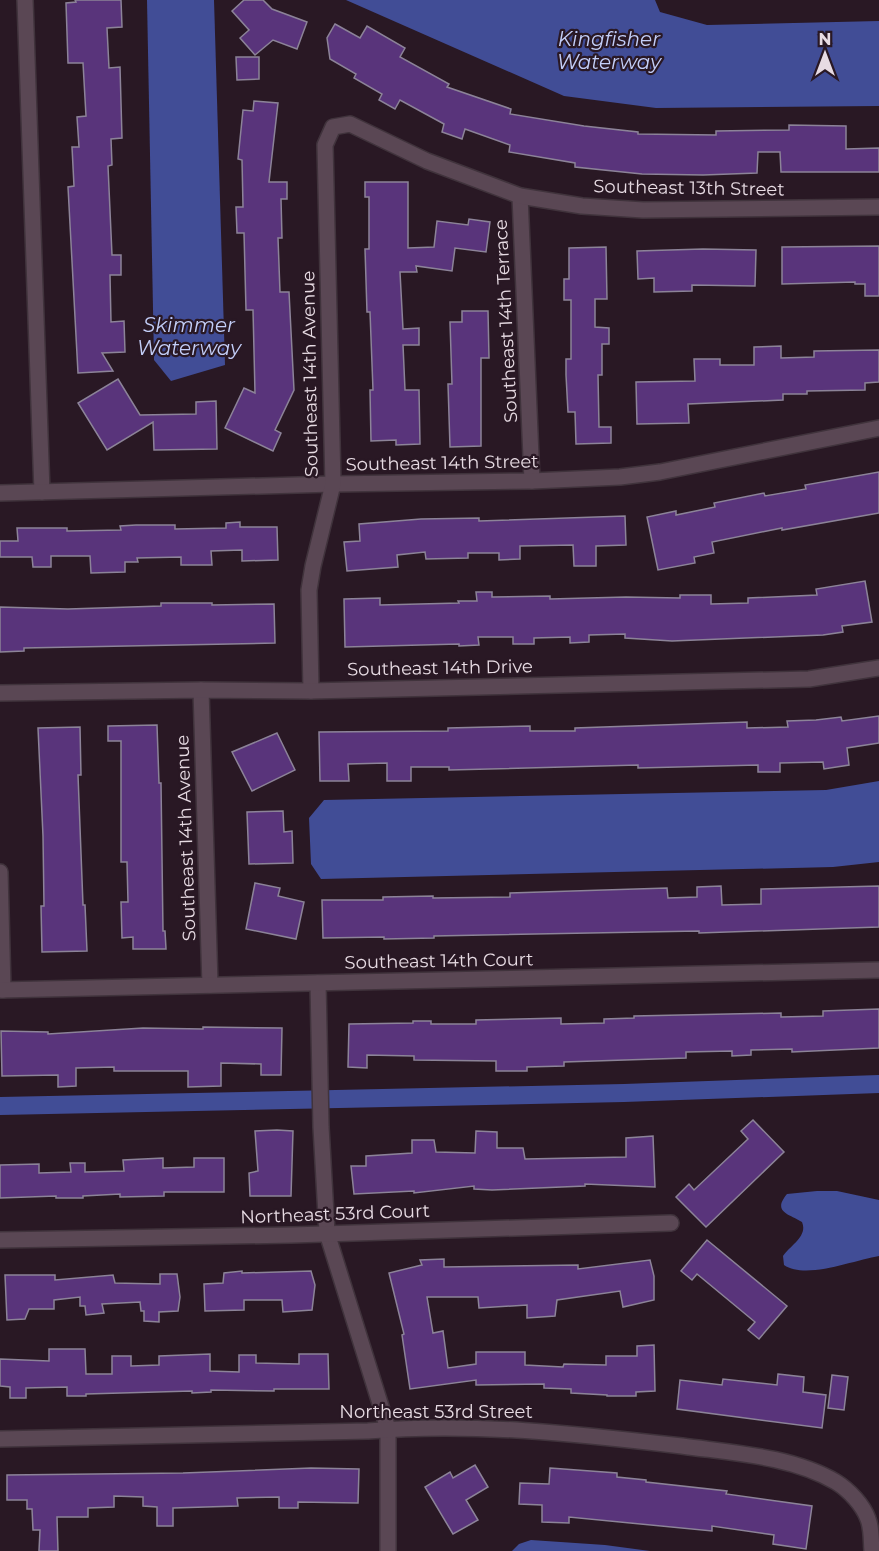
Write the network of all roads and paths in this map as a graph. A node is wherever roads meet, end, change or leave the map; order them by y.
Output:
1 (25, 0) edge
2 (333, 127) joint
3 (520, 196) junction
4 (879, 207) edge
5 (879, 428) edge
6 (532, 481) junction
7 (333, 484) junction
8 (42, 492) junction
9 (0, 493) edge
10 (879, 668) edge
11 (201, 690) junction
12 (310, 691) junction
13 (0, 693) edge
14 (0, 872) edge
15 (879, 970) edge
16 (318, 983) junction
17 (210, 985) junction
18 (2, 990) edge
19 (671, 1222) dead end
20 (327, 1233) junction
21 (0, 1240) edge
22 (388, 1429) junction
23 (0, 1439) edge
24 (388, 1551) edge
25 (872, 1551) edge

1 - 8 street
2 - 3 street, Southeast 13th Street
2 - 7 street, Southeast 14th Avenue
3 - 4 street, Southeast 13th Street
3 - 6 street, Southeast 14th Terrace
5 - 6 street, Southeast 14th Street
6 - 7 street, Southeast 14th Street
7 - 8 street, Southeast 14th Street
7 - 12 street, Southeast 14th Avenue
8 - 9 street, Southeast 14th Street
10 - 12 street, Southeast 14th Drive
11 - 12 street, Southeast 14th Drive
11 - 13 street, Southeast 14th Drive
11 - 17 street, Southeast 14th Avenue
14 - 18 street
15 - 16 street, Southeast 14th Court
16 - 17 street, Southeast 14th Court
16 - 20 street
17 - 18 street, Southeast 14th Court
19 - 20 street, Northeast 53rd Court
20 - 21 street, Northeast 53rd Court
20 - 22 street
22 - 23 street, Northeast 53rd Street
22 - 24 street
22 - 25 street, Northeast 53rd Street

